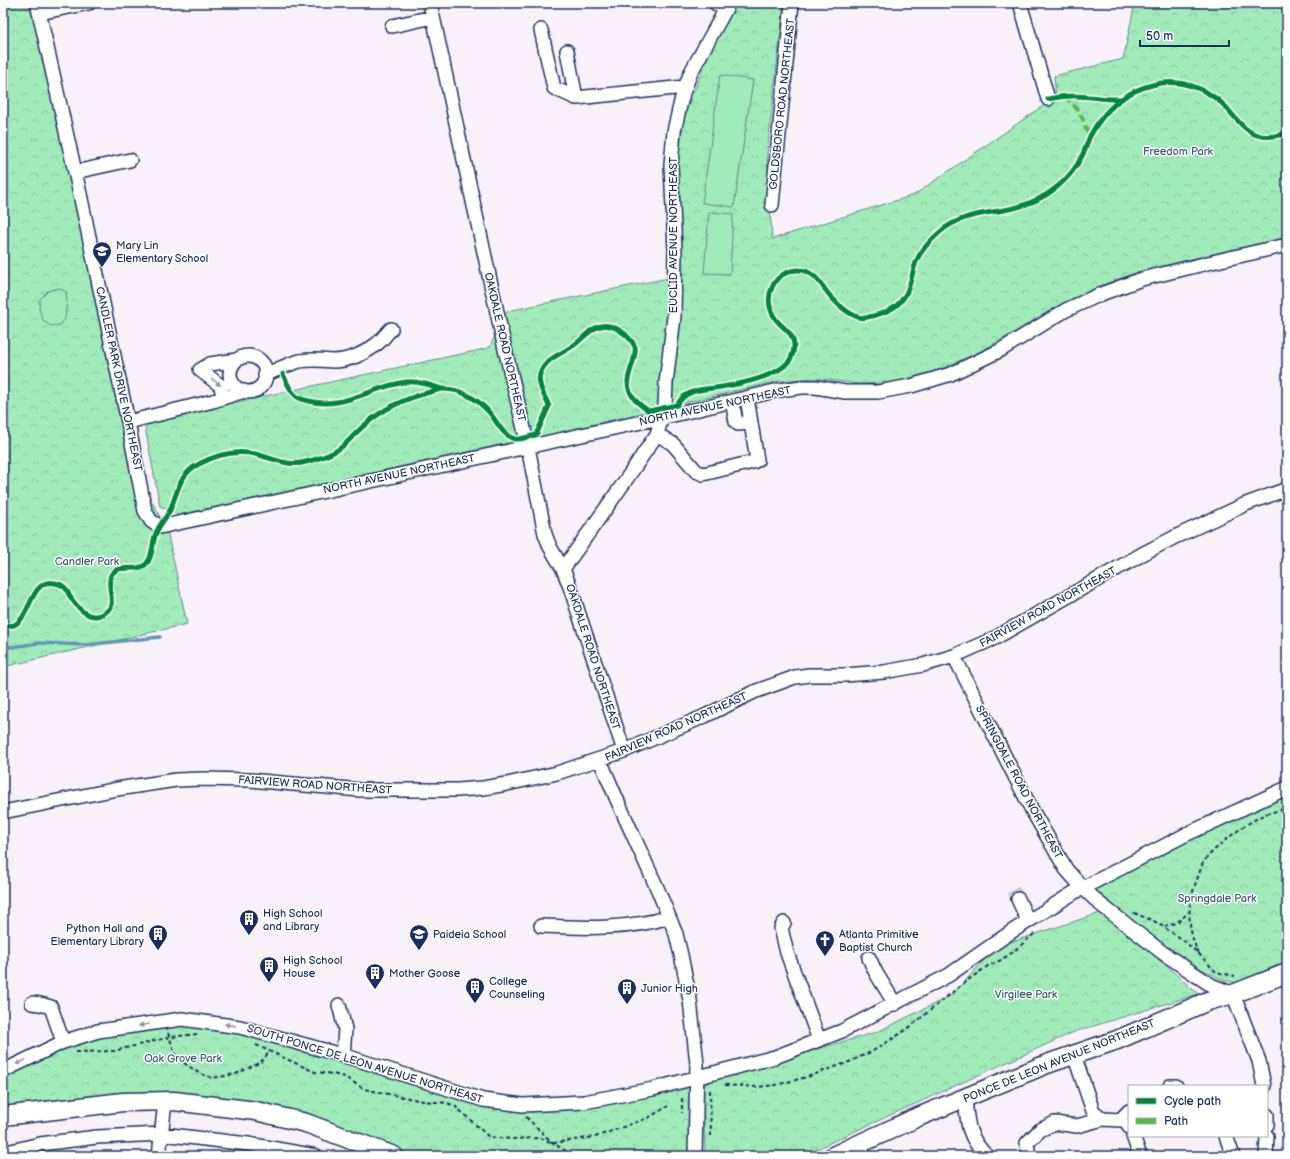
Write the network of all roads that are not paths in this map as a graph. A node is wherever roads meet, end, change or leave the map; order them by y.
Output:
1 (89, 3) edge
2 (430, 3) edge
3 (792, 3) edge
4 (1020, 3) edge
5 (723, 5) edge
6 (38, 8) edge
7 (434, 17) junction
8 (392, 26) dead end
9 (541, 30) dead end
10 (567, 51) dead end
11 (685, 87) junction
12 (576, 98) junction
13 (1048, 99) dead end
14 (130, 160) dead end
15 (75, 172) junction
16 (772, 205) dead end
17 (1287, 245) edge
18 (391, 329) dead end
19 (237, 360) junction
20 (265, 375) junction
21 (244, 392) junction
22 (223, 398) junction
23 (747, 398) junction
24 (732, 401) junction
25 (662, 417) junction
26 (128, 422) junction
27 (750, 422) junction
28 (657, 434) junction
29 (527, 446) junction
30 (1287, 489) edge
31 (150, 521) joint
32 (563, 569) junction
33 (954, 656) junction
34 (624, 751) junction
35 (600, 760) junction
36 (1287, 788) edge
37 (3, 812) edge
38 (1083, 888) junction
39 (1018, 899) tunnel mouth
40 (669, 917) junction
41 (784, 923) dead end
42 (541, 926) dead end
43 (1032, 927) junction
44 (869, 958) dead end
45 (1287, 973) edge
46 (1232, 994) junction
47 (32, 1003) dead end
48 (896, 1004) junction
49 (339, 1006) dead end
50 (819, 1040) junction
51 (63, 1042) junction
52 (1074, 1055) junction
53 (343, 1056) junction
54 (3, 1071) edge
55 (696, 1079) junction
56 (1264, 1085) edge
57 (965, 1098) junction
58 (165, 1101) junction
59 (3, 1116) edge
60 (1128, 1118) edge
61 (1103, 1119) junction
62 (162, 1134) junction
63 (1133, 1137) edge
64 (1226, 1137) edge
65 (1267, 1137) edge
66 (862, 1150) edge
67 (3, 1152) edge
68 (369, 1152) edge
69 (159, 1156) edge
70 (316, 1156) edge
71 (394, 1156) edge
72 (695, 1156) edge
73 (833, 1156) edge
74 (987, 1156) edge
75 (1030, 1156) edge
76 (1140, 1156) edge
77 (1233, 1156) edge
78 (1266, 1156) edge

1 - 6 street
2 - 7 street, OAKDALE ROAD NORTHEAST
3 - 16 street, GOLDSBORO ROAD NORTHEAST
4 - 13 street
5 - 11 street, EUCLID AVENUE NORTHEAST
6 - 15 street, CANDLER PARK DRIVE NORTHEAST
7 - 8 street
7 - 29 street, OAKDALE ROAD NORTHEAST
9 - 12 street
10 - 12 street
11 - 12 street
11 - 25 street, EUCLID AVENUE NORTHEAST
14 - 15 street
15 - 26 street, CANDLER PARK DRIVE NORTHEAST
17 - 23 street, NORTH AVENUE NORTHEAST
18 - 20 street
19 - 20 street
19 - 21 street
19 -> 22 street
20 - 21 street
21 - 22 street
22 - 26 street
23 - 24 street, NORTH AVENUE NORTHEAST
23 - 27 street
24 - 25 street, NORTH AVENUE NORTHEAST
24 - 27 street
25 - 28 street, EUCLID AVENUE NORTHEAST
25 - 29 street, NORTH AVENUE NORTHEAST
26 - 31 street, CANDLER PARK DRIVE NORTHEAST
27 - 28 street
28 - 32 street, EUCLID AVENUE NORTHEAST
29 - 31 street, NORTH AVENUE NORTHEAST
29 - 32 street, OAKDALE ROAD NORTHEAST
30 - 33 street, FAIRVIEW ROAD NORTHEAST
32 - 34 street, OAKDALE ROAD NORTHEAST
33 - 34 street, FAIRVIEW ROAD NORTHEAST
33 - 38 street, SPRINGDALE ROAD NORTHEAST
34 - 35 street, FAIRVIEW ROAD NORTHEAST
35 - 37 street, FAIRVIEW ROAD NORTHEAST
35 - 40 street
36 - 38 street, SOUTH PONCE DE LEON AVENUE NORTHEAST
38 - 43 street, SOUTH PONCE DE LEON AVENUE NORTHEAST
38 - 46 street, SPRINGDALE ROAD NORTHEAST
39 - 43 street
40 - 42 street
40 - 55 street
41 - 50 street
43 - 48 street, SOUTH PONCE DE LEON AVENUE NORTHEAST
44 - 48 street
45 - 46 highway, PONCE DE LEON AVENUE NORTHEAST
46 - 52 highway, PONCE DE LEON AVENUE NORTHEAST
46 - 56 street
47 - 51 street
48 - 50 street, SOUTH PONCE DE LEON AVENUE NORTHEAST
49 - 53 street
50 - 55 street, SOUTH PONCE DE LEON AVENUE NORTHEAST
53 -> 51 street, SOUTH PONCE DE LEON AVENUE NORTHEAST
51 -> 54 street, SOUTH PONCE DE LEON AVENUE NORTHEAST
52 - 57 highway, PONCE DE LEON AVENUE NORTHEAST
52 - 61 street
53 - 55 street, SOUTH PONCE DE LEON AVENUE NORTHEAST
55 - 72 street
57 - 66 highway, PONCE DE LEON AVENUE NORTHEAST
57 - 74 street
58 - 59 highway
58 - 62 street
58 - 68 highway
60 - 61 street
61 - 75 street
62 - 67 street
62 - 69 street
62 - 70 street
63 - 76 street
64 - 77 street
65 - 78 street
66 - 73 highway, PONCE DE LEON AVENUE NORTHEAST
68 - 71 highway

